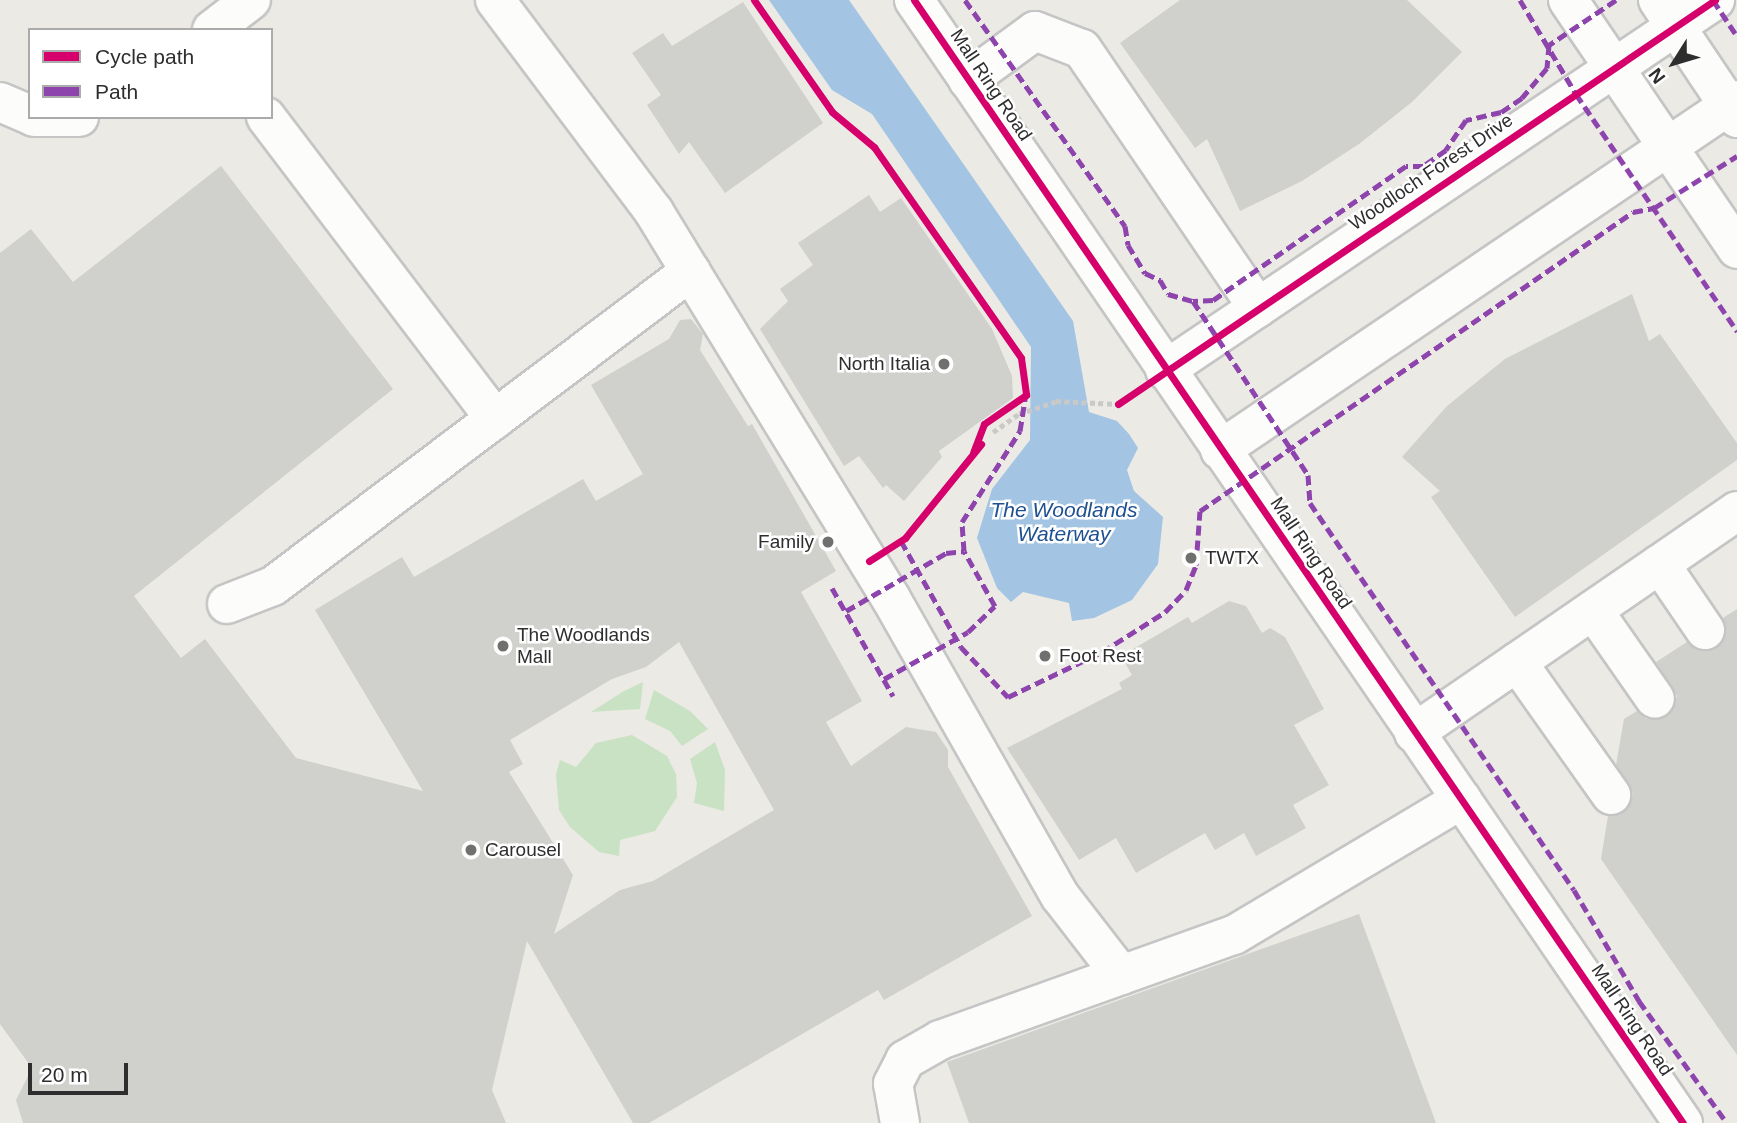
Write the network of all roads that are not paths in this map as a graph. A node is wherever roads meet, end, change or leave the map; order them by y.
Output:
1 (251, 0) edge
2 (495, 0) edge
3 (914, 0) edge
4 (1568, 0) edge
5 (1715, 0) edge
6 (1667, 12) edge
7 (215, 28) edge
8 (1614, 68) junction
9 (968, 80) junction
10 (0, 102) edge
11 (1734, 108) edge
12 (28, 114) edge
13 (268, 119) edge
14 (1667, 146) junction
15 (1737, 249) edge
16 (691, 271) junction
17 (1258, 308) junction
18 (1165, 370) junction
19 (495, 419) junction
20 (1220, 450) junction
21 (1735, 517) edge
22 (1660, 564) junction
23 (227, 604) dead end
24 (1592, 610) junction
25 (1705, 630) dead end
26 (1517, 662) junction
27 (1655, 699) dead end
28 (1414, 733) junction
29 (1611, 794) dead end
30 (1462, 799) junction
31 (1121, 975) junction
32 (1674, 1121) edge
33 (900, 1123) edge

1 - 7 street
2 - 16 street
3 - 9 street, Mall Ring Road
4 - 8 street
5 - 6 street, Woodloch Forest Drive
6 - 8 street, Woodloch Forest Drive
6 - 11 street
8 - 14 street
8 - 17 street, Woodloch Forest Drive
9 - 17 street
9 - 18 street, Mall Ring Road
10 - 12 street
11 - 14 street
13 - 19 street
14 - 15 street
14 - 20 street
16 - 19 street
16 - 31 street
17 - 18 street, Woodloch Forest Drive
18 - 20 street, Mall Ring Road
19 - 23 street
20 - 28 street, Mall Ring Road
21 - 22 street
22 - 24 street
22 - 25 street
24 - 26 street
24 - 27 street
26 - 28 street
26 - 29 street
28 - 30 street, Mall Ring Road
30 - 31 street
30 - 32 street, Mall Ring Road
31 - 33 street

